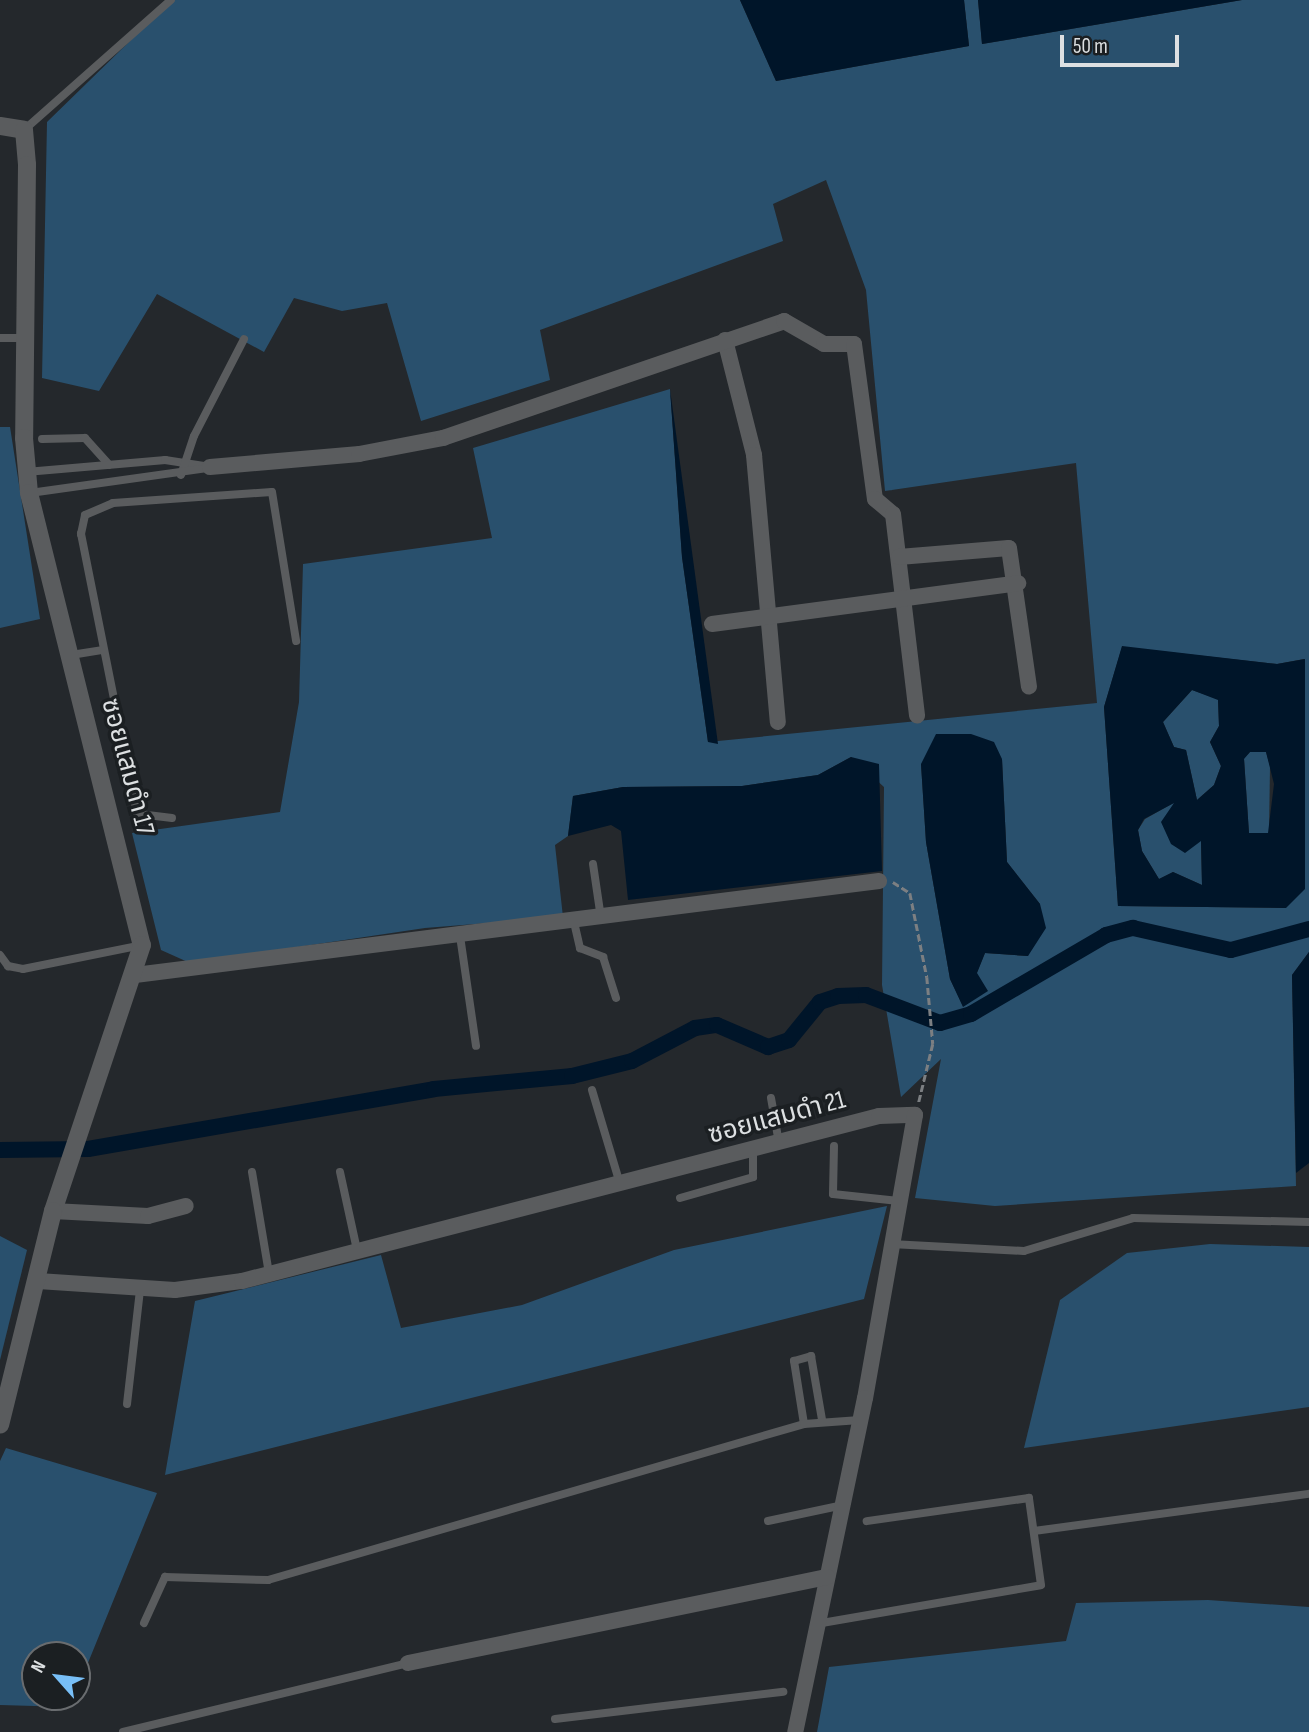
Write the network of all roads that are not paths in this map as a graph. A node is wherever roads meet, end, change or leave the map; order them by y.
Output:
1 (171, 0) edge
2 (0, 126) edge
3 (24, 130) junction
4 (0, 338) edge
5 (25, 338) junction
6 (244, 339) dead end
7 (725, 340) junction
8 (42, 439) dead end
9 (183, 460) junction
10 (109, 465) junction
11 (210, 467) junction
12 (26, 472) junction
13 (181, 475) junction
14 (29, 493) junction
15 (899, 557) junction
16 (1018, 583) junction
17 (904, 599) junction
18 (770, 615) junction
19 (712, 624) dead end
20 (296, 641) dead end
21 (102, 650) junction
22 (71, 655) junction
23 (1029, 687) dead end
24 (917, 716) dead end
25 (778, 722) dead end
26 (172, 818) dead end
27 (593, 864) dead end
28 (879, 881) road end
29 (601, 918) junction
30 (574, 922) junction
31 (460, 936) junction
32 (142, 945) junction
33 (0, 955) edge
34 (135, 975) junction
35 (616, 998) dead end
36 (476, 1046) dead end
37 (592, 1090) dead end
38 (771, 1098) dead end
39 (779, 1143) junction
40 (834, 1146) dead end
41 (753, 1149) junction
42 (252, 1172) dead end
43 (340, 1172) dead end
44 (620, 1184) junction
45 (680, 1198) dead end
46 (899, 1201) junction
47 (186, 1206) dead end
48 (52, 1211) junction
49 (1309, 1222) edge
50 (891, 1244) junction
51 (357, 1251) junction
52 (269, 1274) junction
53 (38, 1281) junction
54 (140, 1290) junction
55 (4, 1397) edge
56 (127, 1404) dead end
57 (822, 1420) junction
58 (860, 1420) junction
59 (804, 1424) junction
60 (0, 1425) edge
61 (1309, 1494) edge
62 (842, 1505) junction
63 (768, 1521) dead end
64 (867, 1521) dead end
65 (1034, 1531) junction
66 (827, 1577) junction
67 (144, 1623) dead end
68 (816, 1624) junction
69 (408, 1663) joint
70 (783, 1692) dead end
71 (555, 1719) dead end
72 (123, 1732) edge
73 (795, 1732) edge

1 - 3 lane
2 - 3 street
3 - 5 street, ซอยแสมดำ 17
4 - 5 lane
5 - 12 street, ซอยแสมดำ 17
6 - 9 lane
7 - 11 street
7 - 15 street
7 - 18 street
8 - 10 lane
9 - 10 lane
9 - 11 lane
9 - 13 lane
10 - 12 lane
11 - 13 lane
12 - 14 street, ซอยแสมดำ 17
13 - 14 lane
14 - 22 street, ซอยแสมดำ 17
15 - 16 street
15 - 17 street
16 - 17 street
16 - 23 street
17 - 18 street
17 - 24 street
18 - 19 street
18 - 25 street
20 - 21 lane
21 - 22 lane
21 - 26 lane
22 - 32 street, ซอยแสมดำ 17
27 - 29 lane
28 - 29 street
29 - 30 street
30 - 31 street
30 - 35 lane
31 - 34 street
31 - 36 lane
32 - 33 lane
32 - 34 street, ซอยแสมดำ 17
34 - 48 street, ซอยแสมดำ 17
37 - 44 lane
38 - 39 lane
39 - 41 street, ซอยแสมดำ 21
39 - 46 street, ซอยแสมดำ 21
40 - 46 lane
41 - 44 street, ซอยแสมดำ 21
41 - 45 lane
42 - 52 lane
43 - 51 lane
44 - 51 street, ซอยแสมดำ 21
46 - 50 street
47 - 48 street
48 - 53 street, ซอยแสมดำ 17
49 - 50 lane
50 - 58 street
51 - 52 street, ซอยแสมดำ 21
52 - 54 street, ซอยแสมดำ 21
53 - 54 street, ซอยแสมดำ 21
53 - 55 street, ซอยแสมดำ 17
54 - 56 lane
55 - 60 street, ซอยแสมดำ 17
57 - 58 lane
57 - 59 lane
57 - 59 lane
58 - 62 street
59 - 67 lane
61 - 65 lane
62 - 63 lane
62 - 66 street
64 - 65 lane
65 - 68 lane
66 - 68 street
66 - 69 street
68 - 73 street
69 - 72 lane
70 - 71 lane

